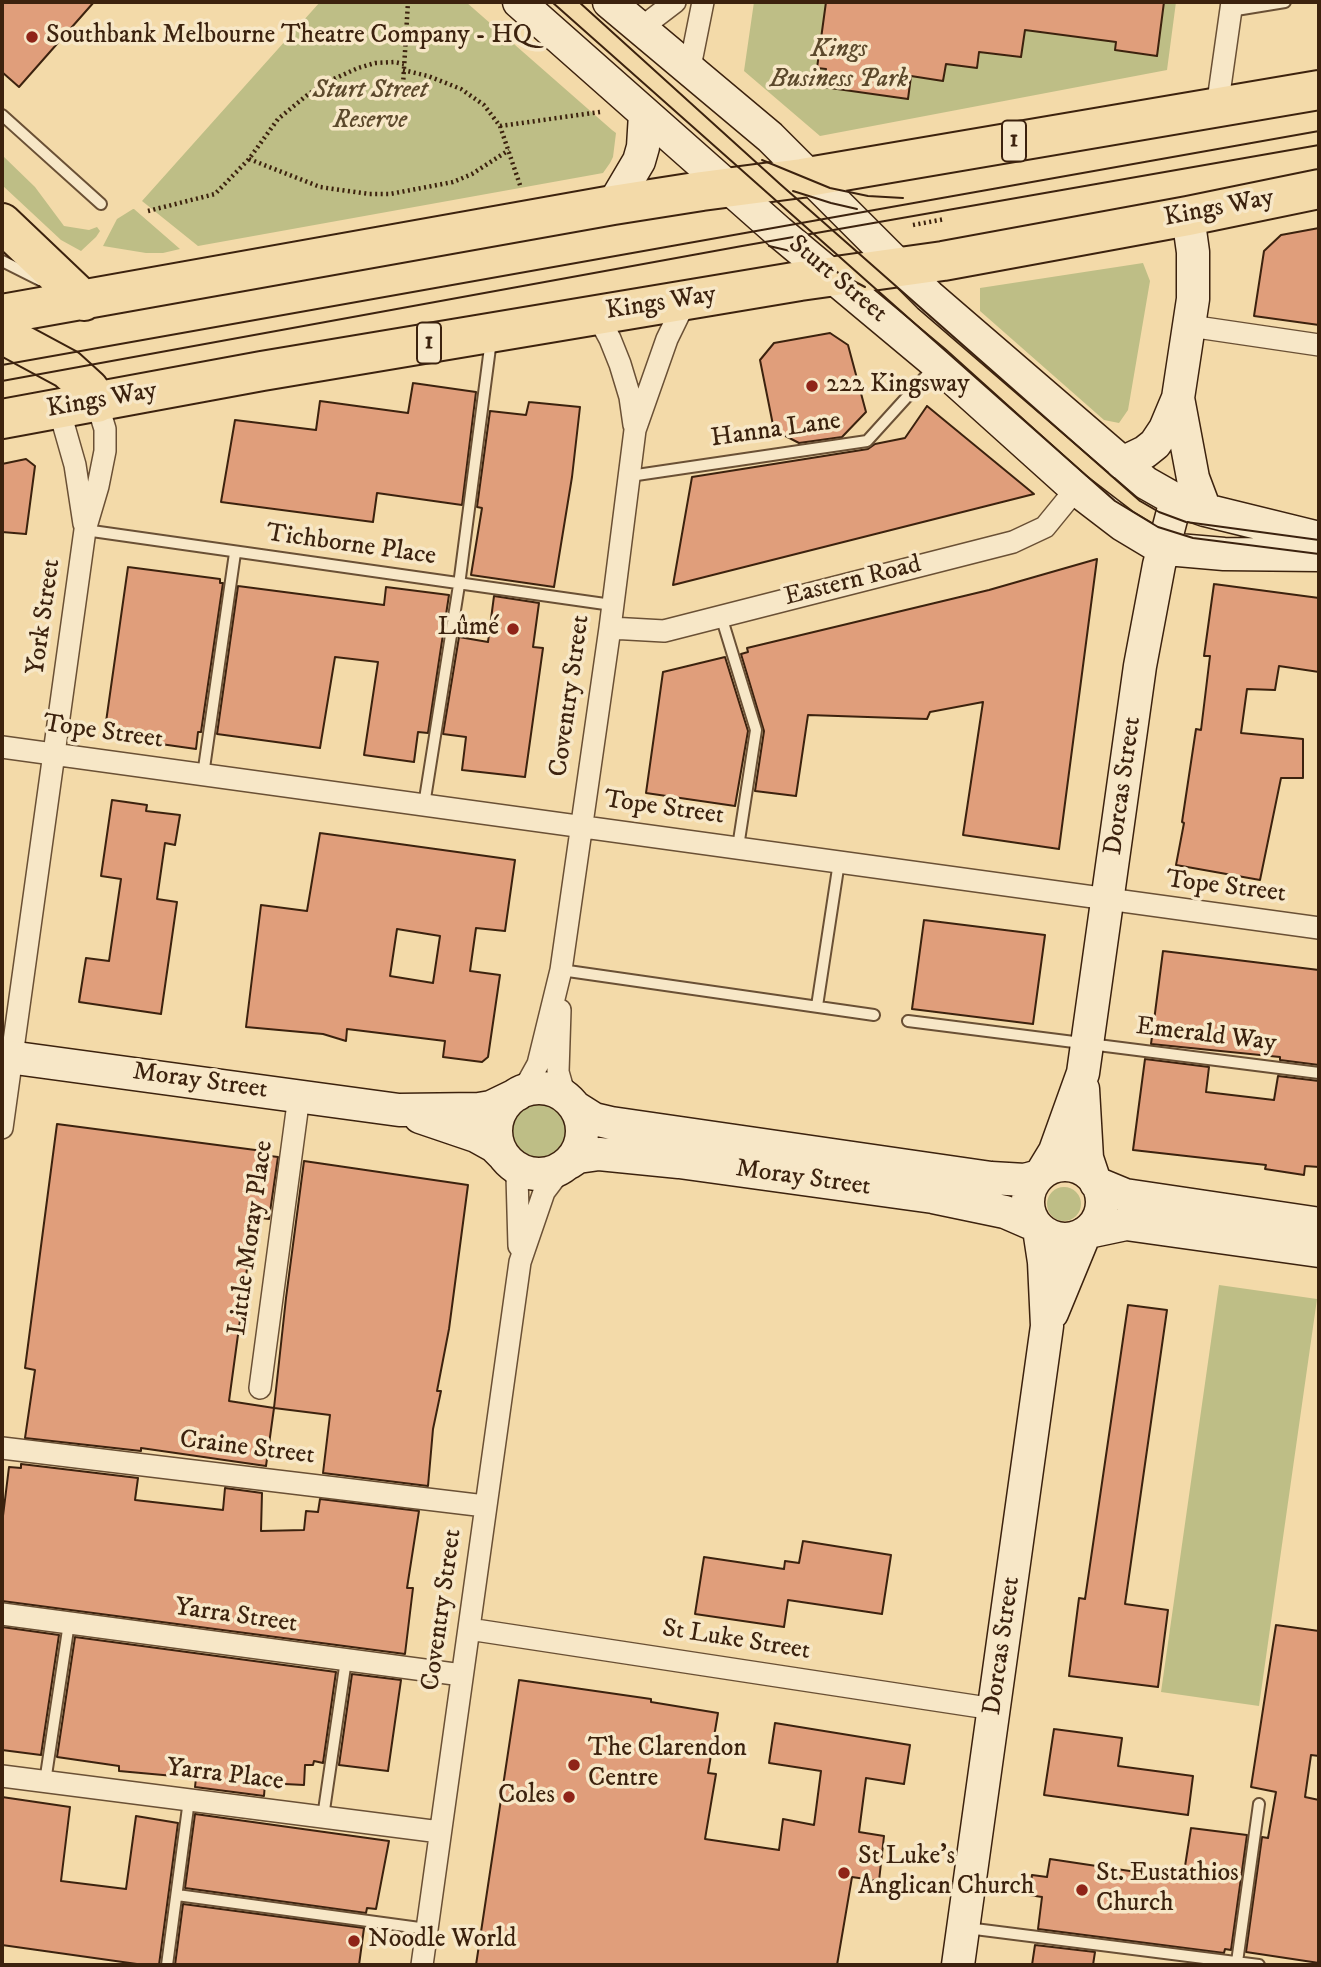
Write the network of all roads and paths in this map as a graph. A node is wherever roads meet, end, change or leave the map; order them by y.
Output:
1 (408, 2) edge
2 (519, 2) edge
3 (609, 2) edge
4 (675, 2) edge
5 (703, 2) edge
6 (1285, 2) edge
7 (1231, 6) edge
8 (641, 28) junction
9 (404, 67) junction
10 (690, 67) junction
11 (403, 85) dead end
12 (1319, 90) edge
13 (1217, 108) junction
14 (600, 112) dead end
15 (645, 114) junction
16 (2, 116) edge
17 (500, 126) junction
18 (509, 150) junction
19 (249, 159) junction
20 (811, 176) junction
21 (729, 187) junction
22 (521, 189) dead end
23 (1319, 189) edge
24 (101, 205) dead end
25 (613, 205) junction
26 (148, 211) dead end
27 (1188, 216) junction
28 (944, 219) dead end
29 (2, 223) edge
30 (913, 225) dead end
31 (2, 261) edge
32 (899, 268) junction
33 (831, 276) junction
34 (686, 300) junction
35 (84, 301) junction
36 (2, 314) edge
37 (597, 315) junction
38 (1190, 327) junction
39 (492, 333) junction
40 (2, 334) edge
41 (1319, 345) edge
42 (936, 363) junction
43 (1178, 398) junction
44 (97, 403) junction
45 (59, 409) junction
46 (2, 419) edge
47 (635, 430) junction
48 (1122, 463) junction
49 (630, 476) junction
50 (1076, 489) junction
51 (1176, 500) junction
52 (1205, 510) junction
53 (85, 530) junction
54 (1319, 538) edge
55 (1164, 547) junction
56 (235, 553) junction
57 (1319, 555) edge
58 (458, 585) junction
59 (612, 605) junction
60 (721, 616) junction
61 (610, 628) junction
62 (2, 747) edge
63 (55, 755) junction
64 (203, 775) junction
65 (424, 805) junction
66 (581, 826) junction
67 (738, 847) junction
68 (839, 862) junction
69 (1107, 901) junction
70 (1319, 928) edge
71 (561, 970) junction
72 (817, 1006) junction
73 (874, 1015) dead end
74 (908, 1021) dead end
75 (7, 1057) edge
76 (1085, 1059) junction
77 (1319, 1073) edge
78 (521, 1093) junction
79 (299, 1096) junction
80 (573, 1105) junction
81 (399, 1110) junction
82 (2, 1128) edge
83 (507, 1159) junction
84 (566, 1165) junction
85 (1040, 1175) junction
86 (1095, 1181) junction
87 (1319, 1224) edge
88 (1037, 1227) junction
89 (1086, 1233) junction
90 (1319, 1251) edge
91 (520, 1262) junction
92 (1047, 1326) junction
93 (260, 1388) dead end
94 (2, 1448) edge
95 (485, 1506) junction
96 (2, 1615) edge
97 (69, 1623) junction
98 (469, 1629) junction
99 (346, 1660) junction
100 (462, 1675) junction
101 (994, 1709) junction
102 (2, 1776) edge
103 (45, 1782) junction
104 (189, 1800) junction
105 (1258, 1804) dead end
106 (323, 1817) junction
107 (440, 1832) junction
108 (177, 1895) junction
109 (964, 1927) junction
110 (427, 1929) junction
111 (1237, 1962) junction
112 (167, 1965) edge
113 (422, 1965) edge
114 (958, 1965) edge
115 (1259, 1965) edge

1 - 9 path
2 - 15 street, Sturt Street
3 - 8 street, Sturt Street
4 - 8 street
5 - 10 street
6 - 7 lane
7 - 13 street
8 - 10 street, Sturt Street
9 - 11 path
9 - 17 path
9 - 19 path
10 - 20 street, Sturt Street
12 - 13 highway, 1
13 - 20 highway, 1
14 - 17 path
15 - 21 street, Sturt Street
15 - 25 street
16 - 24 lane
17 - 18 path
18 - 19 path
18 - 22 path
19 - 26 path
20 - 21 highway, 1
20 - 32 street, Sturt Street
21 - 25 highway, 1
21 - 33 street, Sturt Street
23 - 27 highway, Kings Way / 1
25 - 35 highway, 1
27 - 32 highway, Kings Way / 1
27 - 38 street
28 - 30 path
29 - 35 highway
31 - 35 lane
32 - 33 highway, Kings Way / 1
32 - 48 street, Sturt Street
33 - 34 highway, Kings Way / 1
33 - 42 street, Sturt Street
34 - 37 highway, Kings Way / 1
34 - 47 street, Coventry Street
35 - 36 highway, 1
37 - 39 highway, Kings Way / 1
37 - 47 street, Coventry Street
38 - 41 street
38 - 43 street
39 - 44 highway, Kings Way / 1
39 - 58 lane
40 - 44 highway
42 - 49 lane, Hanna Lane
42 - 50 street, Sturt Street
43 - 48 street
43 - 52 street
44 - 45 highway, Kings Way / 1
44 - 53 street, York Street
45 - 46 highway, Kings Way / 1
45 - 53 street, York Street
47 - 49 street, Coventry Street
48 - 51 street, Sturt Street
49 - 59 street, Coventry Street
50 - 55 street, Sturt Street
50 - 60 street, Eastern Road
51 - 52 street
51 - 55 street, Dorcas Street
52 - 54 street
53 - 56 lane, Tichborne Place
53 - 63 street, York Street
55 - 57 street
55 - 69 street, Dorcas Street
56 - 58 lane, Tichborne Place
56 - 64 lane
58 - 59 lane, Tichborne Place
58 - 65 lane
59 - 61 street, Coventry Street
60 - 61 street, Eastern Road
60 - 67 lane
61 - 66 street, Coventry Street
62 - 63 street, Tope Street
63 - 64 street, Tope Street
63 - 75 street, York Street
64 - 65 street, Tope Street
65 - 66 street, Tope Street
66 - 67 street, Tope Street
66 - 71 street, Coventry Street
67 - 68 street, Tope Street
68 - 69 street, Tope Street
68 - 72 lane
69 - 70 street, Tope Street
69 - 76 street, Dorcas Street
71 - 72 lane
71 - 78 street, Coventry Street
71 - 80 street, Coventry Street
72 - 73 lane
74 - 76 lane, Emerald Way
75 - 79 street, Moray Street
75 - 82 street, York Street
76 - 77 lane, Emerald Way
76 - 85 street, Dorcas Street
76 - 86 street, Dorcas Street
78 - 80 street
78 - 81 street, Moray Street
78 - 83 street
79 - 81 street, Moray Street
79 - 93 street, Little Moray Place
80 - 84 street
80 - 85 street, Moray Street
81 - 83 street, Moray Street
83 - 84 street
83 - 91 street, Coventry Street
84 - 88 street, Moray Street
84 - 91 street, Coventry Street
85 - 86 street
85 - 88 street
86 - 87 street
86 - 89 street
88 - 89 street
88 - 92 street, Dorcas Street
89 - 90 street
89 - 92 street, Dorcas Street
91 - 95 street, Coventry Street
92 - 101 street, Dorcas Street
94 - 95 street, Craine Street
95 - 98 street, Coventry Street
96 - 97 street, Yarra Street
97 - 99 street, Yarra Street
97 - 103 lane
98 - 100 street, Coventry Street
98 - 101 street, St Luke Street
99 - 100 street, Yarra Street
99 - 106 lane
100 - 107 street, Coventry Street
101 - 109 street, Dorcas Street
102 - 103 street, Yarra Place
103 - 104 street, Yarra Place
104 - 106 street, Yarra Place
104 - 108 lane
105 - 111 lane
106 - 107 street, Yarra Place
107 - 110 street, Coventry Street
108 - 110 lane
108 - 112 lane
109 - 111 lane
109 - 114 street, Dorcas Street
110 - 113 street, Coventry Street
111 - 115 lane

